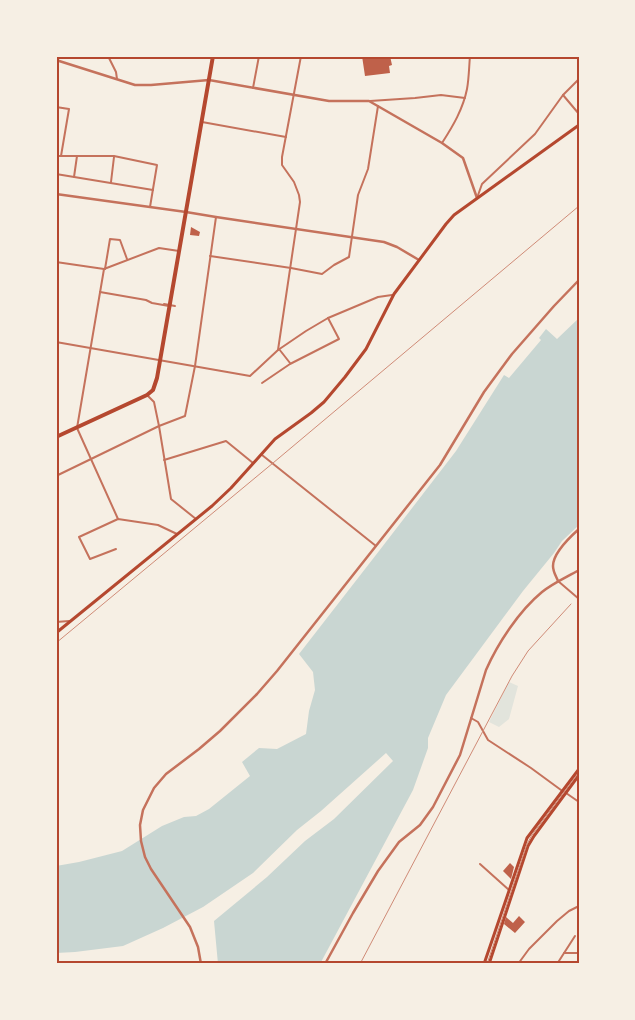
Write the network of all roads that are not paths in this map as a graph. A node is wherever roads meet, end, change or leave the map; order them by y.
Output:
1 (108, 56) edge
2 (213, 56) edge
3 (258, 56) edge
4 (301, 56) edge
5 (470, 56) edge
6 (57, 62) edge
7 (117, 79) junction
8 (579, 79) edge
9 (209, 80) junction
10 (253, 88) junction
11 (294, 95) junction
12 (563, 95) junction
13 (465, 98) junction
14 (369, 101) junction
15 (378, 106) junction
16 (56, 107) edge
17 (579, 114) edge
18 (202, 122) junction
19 (579, 125) edge
20 (286, 137) junction
21 (442, 143) junction
22 (56, 156) edge
23 (61, 156) junction
24 (77, 156) junction
25 (114, 156) junction
26 (56, 174) edge
27 (74, 177) junction
28 (110, 182) junction
29 (153, 190) junction
30 (56, 194) edge
31 (477, 198) junction
32 (150, 207) junction
33 (186, 212) junction
34 (216, 217) junction
35 (297, 230) junction
36 (352, 238) junction
37 (179, 251) junction
38 (210, 256) junction
39 (127, 260) junction
40 (420, 261) junction
41 (56, 262) edge
42 (291, 268) junction
43 (104, 269) junction
44 (579, 280) edge
45 (100, 292) junction
46 (394, 294) junction
47 (164, 304) dead end
48 (169, 306) junction
49 (175, 306) dead end
50 (328, 318) junction
51 (57, 342) edge
52 (90, 348) junction
53 (56, 349) edge
54 (279, 349) junction
55 (159, 360) junction
56 (290, 364) junction
57 (195, 366) junction
58 (262, 383) dead end
59 (147, 395) junction
60 (159, 426) junction
61 (77, 428) junction
62 (56, 437) edge
63 (261, 454) junction
64 (90, 459) junction
65 (164, 460) junction
66 (253, 463) junction
67 (56, 476) edge
68 (118, 519) junction
69 (196, 519) junction
70 (579, 528) edge
71 (177, 534) junction
72 (376, 546) junction
73 (116, 548) dead end
74 (579, 570) edge
75 (558, 581) junction
76 (579, 599) edge
77 (56, 622) edge
78 (71, 622) junction
79 (56, 633) edge
80 (471, 718) junction
81 (579, 769) edge
82 (579, 775) edge
83 (564, 792) junction
84 (579, 802) edge
85 (480, 864) dead end
86 (509, 890) junction
87 (579, 906) edge
88 (575, 936) dead end
89 (564, 953) junction
90 (579, 954) edge
91 (201, 964) edge
92 (326, 964) edge
93 (484, 964) edge
94 (488, 964) edge
95 (518, 964) edge
96 (557, 964) edge

1 - 7 street
2 - 9 highway
3 - 10 street
4 - 11 street
5 - 13 street
6 - 7 street
7 - 9 street
8 - 12 street
9 - 10 street
9 - 18 highway
10 - 11 street
11 - 14 street
11 - 20 street
12 - 17 street
12 - 31 street
13 - 14 street
13 - 21 street
14 - 15 street
15 - 21 street
15 - 36 street
16 - 23 street
18 - 20 street
18 - 33 highway
19 - 31 main road
20 - 35 street
21 - 31 street
22 - 23 street
23 - 24 street
24 - 25 street
24 - 27 street
25 - 28 street
25 - 29 street
26 - 27 street
27 - 28 street
28 - 29 street
29 - 32 street
30 - 32 street
31 - 40 main road
32 - 33 street
33 - 34 street
33 - 37 highway
34 - 35 street
34 - 38 street
35 - 36 street
35 - 42 street
36 - 40 street
36 - 42 street
37 - 39 street
37 - 48 highway
38 - 42 street
38 - 57 street
39 - 43 street
39 - 43 street
40 - 46 main road
41 - 43 street
42 - 54 street
43 - 45 street
44 - 72 street
45 - 48 street
45 - 52 street
46 - 50 street
46 - 63 main road
47 - 49 street
48 - 55 highway
50 - 54 street
50 - 56 street
51 - 52 street
51 - 53 street
52 - 55 street
52 - 61 street
54 - 56 street
54 - 57 street
55 - 57 street
55 - 59 highway
56 - 58 street
57 - 60 street
59 - 60 street
59 - 61 highway
60 - 64 street
60 - 65 street
61 - 62 highway
61 - 64 street
63 - 66 main road
63 - 72 street
64 - 67 street
64 - 68 street
65 - 66 street
65 - 69 street
66 - 69 main road
68 - 71 street
68 - 73 street
69 - 71 main road
70 - 75 street
71 - 78 main road
72 - 91 street
74 - 75 street
75 - 76 street
75 - 80 street
77 - 78 street
78 - 79 main road
80 - 83 street
80 - 92 street
81 - 83 main road
82 - 83 main road
83 - 84 street
83 - 86 main road
83 - 94 main road
85 - 86 street
86 - 93 main road
87 - 95 street
88 - 89 street
89 - 90 street
89 - 96 street

